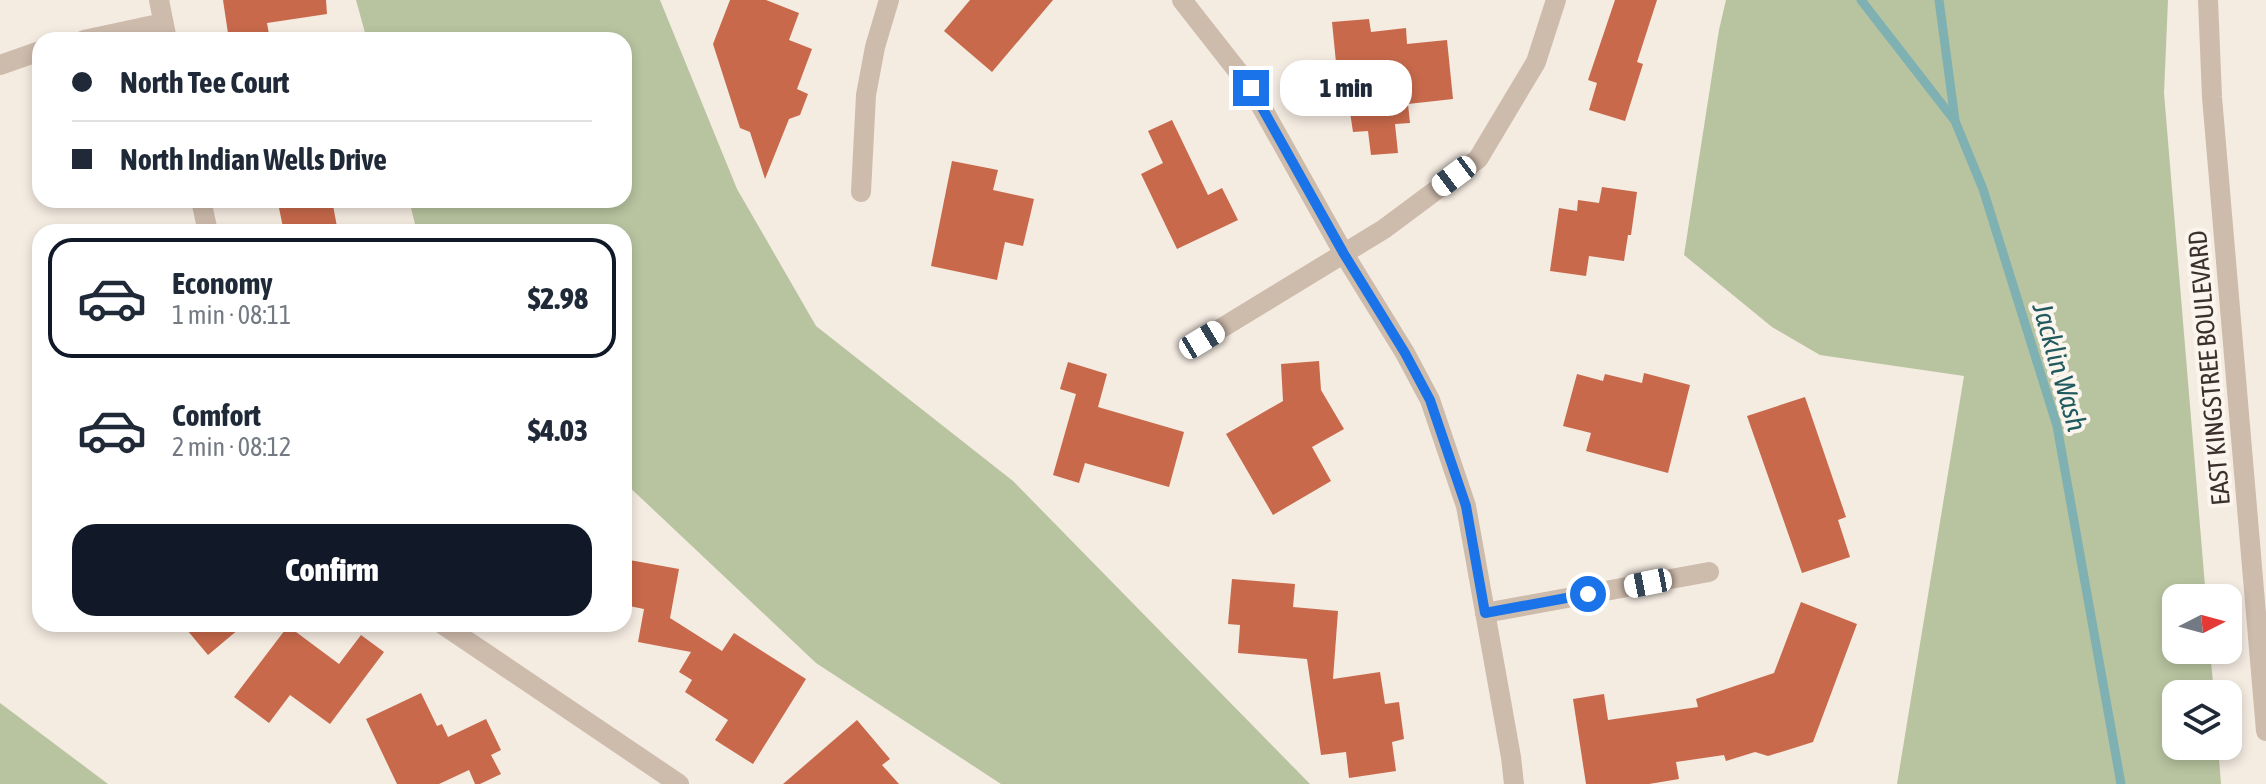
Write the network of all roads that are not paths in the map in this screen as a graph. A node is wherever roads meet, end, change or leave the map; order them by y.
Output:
1 (159, 0) edge
2 (889, 0) edge
3 (1182, 0) edge
4 (1556, 0) edge
5 (2208, 0) edge
6 (165, 32) edge
7 (32, 54) edge
8 (0, 65) edge
9 (861, 192) dead end
10 (1344, 254) junction
11 (1202, 340) dead end
12 (1709, 572) dead end
13 (1485, 613) junction
14 (454, 632) edge
15 (2266, 731) edge
16 (679, 784) edge
17 (1514, 784) edge

1 - 6 street
2 - 9 street
3 - 10 street
4 - 10 street
5 - 15 street, EAST KINGSTREE BOULEVARD
7 - 8 street
10 - 11 street
10 - 13 street
12 - 13 street
13 - 17 street
14 - 16 street

